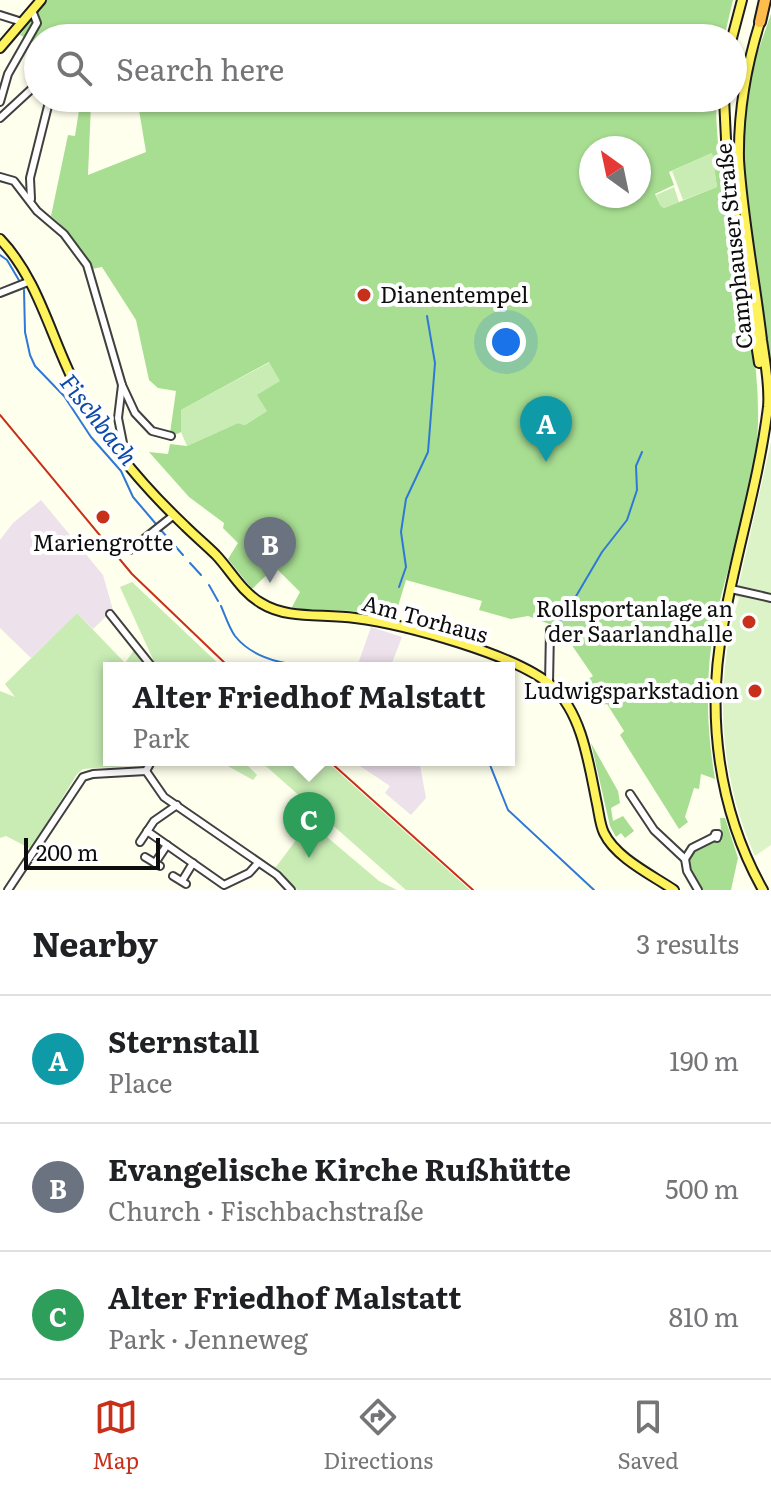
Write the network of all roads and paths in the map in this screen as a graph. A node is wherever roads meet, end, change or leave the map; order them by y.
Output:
1 (41, 0) edge
2 (742, 0) edge
3 (765, 0) edge
4 (771, 7) edge
5 (32, 10) junction
6 (0, 15) edge
7 (22, 22) junction
8 (760, 22) junction
9 (36, 24) edge
10 (736, 24) edge
11 (24, 46) edge
12 (0, 48) edge
13 (747, 76) edge
14 (24, 96) edge
15 (0, 102) edge
16 (47, 112) edge
17 (725, 112) edge
18 (741, 112) edge
19 (0, 118) edge
20 (0, 177) edge
21 (34, 206) junction
22 (0, 239) edge
23 (24, 284) junction
24 (0, 293) edge
25 (122, 385) junction
26 (765, 420) junction
27 (171, 436) dead end
28 (123, 458) junction
29 (174, 515) junction
30 (130, 550) dead end
31 (731, 589) junction
32 (771, 598) edge
33 (110, 614) dead end
34 (550, 630) dead end
35 (148, 662) edge
36 (509, 662) edge
37 (515, 665) edge
38 (549, 684) junction
39 (149, 766) edge
40 (146, 771) junction
41 (630, 794) dead end
42 (177, 805) junction
43 (147, 831) junction
44 (714, 837) dead end
45 (140, 842) dead end
46 (167, 845) junction
47 (145, 857) dead end
48 (685, 859) junction
49 (193, 863) junction
50 (258, 863) junction
51 (173, 876) dead end
52 (8, 890) edge
53 (291, 890) edge
54 (674, 890) edge
55 (698, 890) edge
56 (763, 890) edge

1 - 5 main road
2 - 10 main road
3 - 8 highway
4 - 8 street
5 - 7 main road
5 - 9 street
6 - 7 street
7 - 12 main road
8 - 13 main road, Camphauser Straße
11 - 15 street
14 - 19 street
16 - 21 street
17 - 26 main road, Camphauser Straße
18 - 26 main road, Camphauser Straße
20 - 21 street
21 - 25 street
22 - 23 main road
23 - 24 street
23 - 28 main road
25 - 27 street
25 - 28 street
26 - 31 main road, Camphauser Straße
28 - 29 main road
29 - 30 street
29 - 36 main road, Am Torhaus
31 - 32 street
31 - 56 main road, Camphauser Straße
33 - 35 street
34 - 38 street
37 - 38 main road, Am Torhaus
38 - 54 main road, Am Torhaus
39 - 40 street
40 - 42 street
40 - 52 street
41 - 48 street
42 - 43 street
42 - 50 street
43 - 45 street
43 - 46 street
44 - 48 street
46 - 47 street
46 - 49 street
48 - 55 street
49 - 50 street
49 - 51 street
50 - 53 street

